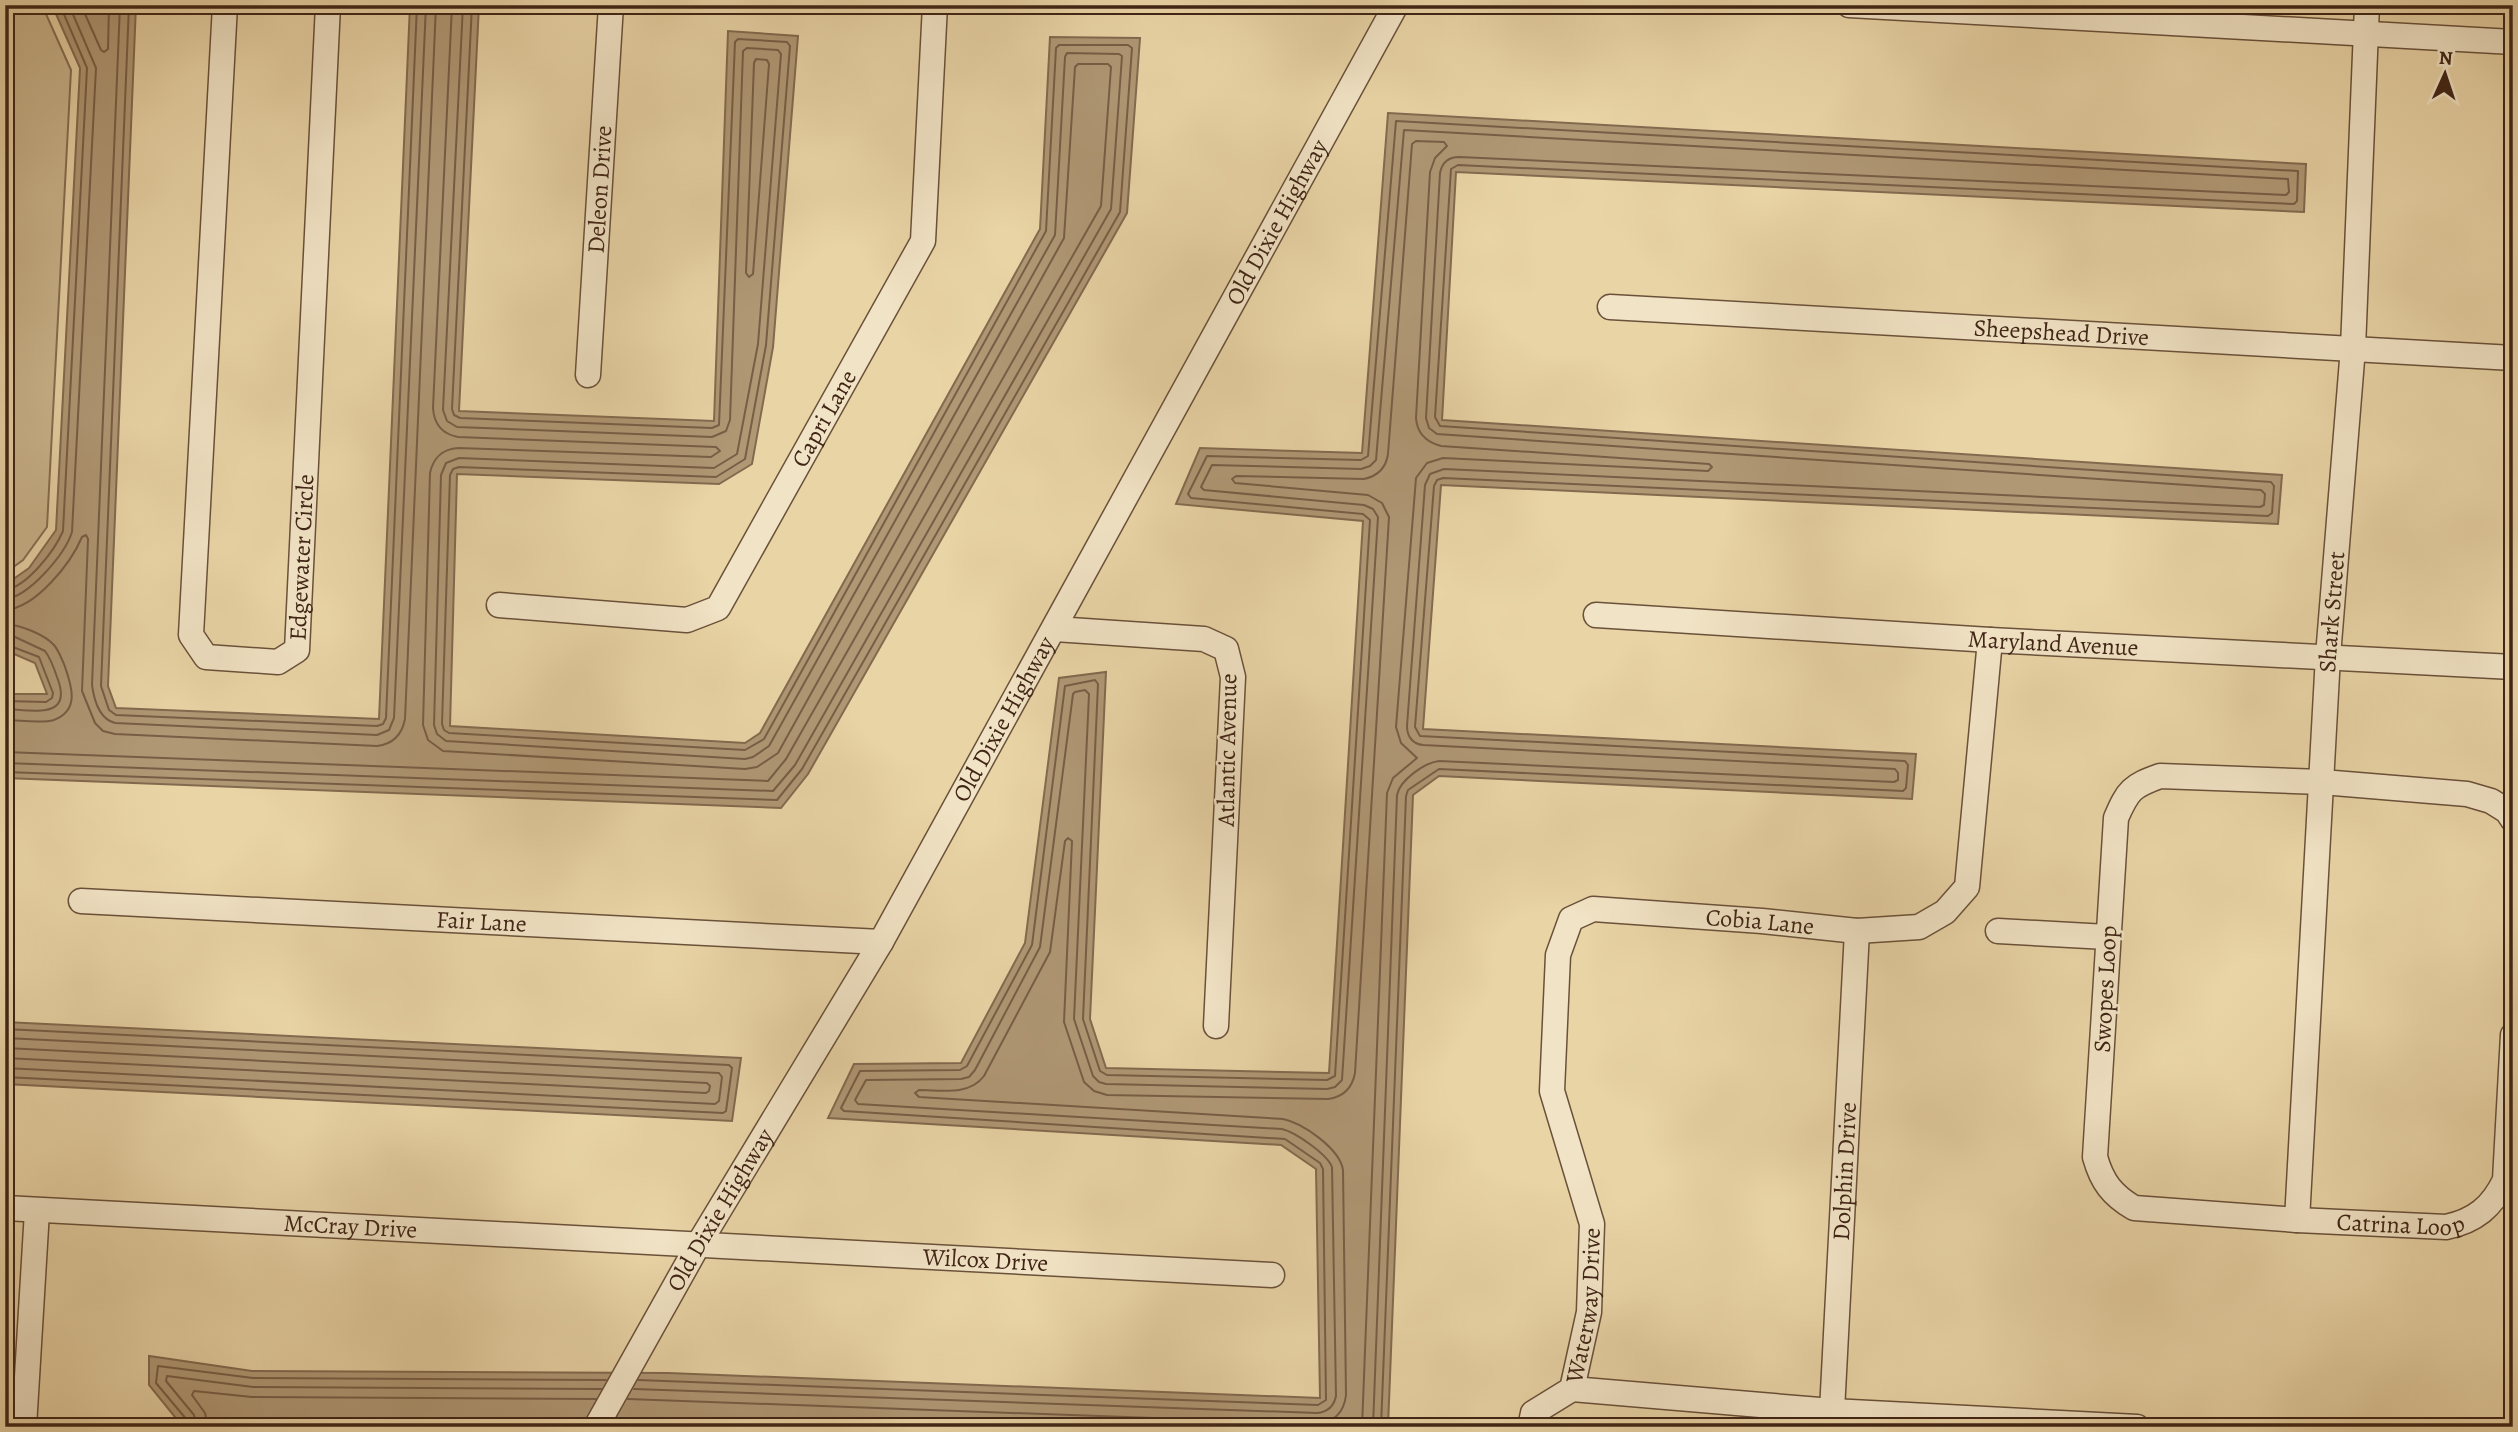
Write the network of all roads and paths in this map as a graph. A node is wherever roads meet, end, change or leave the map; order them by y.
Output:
1 (225, 5) edge
2 (328, 5) edge
3 (611, 5) edge
4 (934, 5) edge
5 (1397, 5) edge
6 (1849, 5) edge
7 (2367, 5) edge
8 (2365, 35) junction
9 (2513, 42) edge
10 (1610, 307) dead end
11 (2353, 348) junction
12 (2513, 358) edge
13 (588, 375) dead end
14 (499, 605) dead end
15 (1596, 615) dead end
16 (1055, 629) junction
17 (1990, 640) junction
18 (2328, 656) junction
19 (2513, 667) edge
20 (2322, 782) junction
21 (2513, 820) edge
22 (82, 901) dead end
23 (1571, 919) joint
24 (1857, 931) junction
25 (1998, 931) dead end
26 (2108, 937) junction
27 (881, 942) junction
28 (1216, 1026) dead end
29 (2513, 1035) edge
30 (5, 1208) edge
31 (37, 1212) junction
32 (2297, 1220) junction
33 (698, 1245) junction
34 (1272, 1275) dead end
35 (1572, 1390) junction
36 (1832, 1411) junction
37 (1759, 1416) edge
38 (1988, 1423) edge
39 (24, 1427) edge
40 (596, 1427) edge
41 (1530, 1427) edge
42 (2137, 1427) edge

1 - 2 street, Edgewater Circle
3 - 13 street, Deleon Drive
4 - 14 street, Capri Lane
5 - 16 street, Old Dixie Highway
6 - 8 street
7 - 8 street, Shark Street
8 - 9 street
8 - 11 street, Shark Street
10 - 11 street, Sheepshead Drive
11 - 12 street, Sheepshead Drive
11 - 18 street, Shark Street
15 - 17 street, Maryland Avenue
16 - 27 street, Old Dixie Highway
16 - 28 street, Atlantic Avenue
17 - 18 street, Maryland Avenue
17 - 24 street, Cobia Lane
18 - 19 street, Maryland Avenue
18 - 20 street, Shark Street
20 - 21 street
20 - 26 street, Swopes Loop
20 - 32 street, Shark Street
22 - 27 street, Fair Lane
23 - 24 street, Cobia Lane
23 - 35 street, Waterway Drive
24 - 36 street, Dolphin Drive
25 - 26 street
26 - 32 street, Swopes Loop
27 - 33 street, Old Dixie Highway
29 - 32 street, Catrina Loop
30 - 31 street, McCray Drive
31 - 33 street, McCray Drive
31 - 39 street
33 - 34 street, Wilcox Drive
33 - 40 street, Old Dixie Highway
35 - 37 street
35 - 41 street, Waterway Drive
36 - 37 street
36 - 38 street
38 - 42 street

